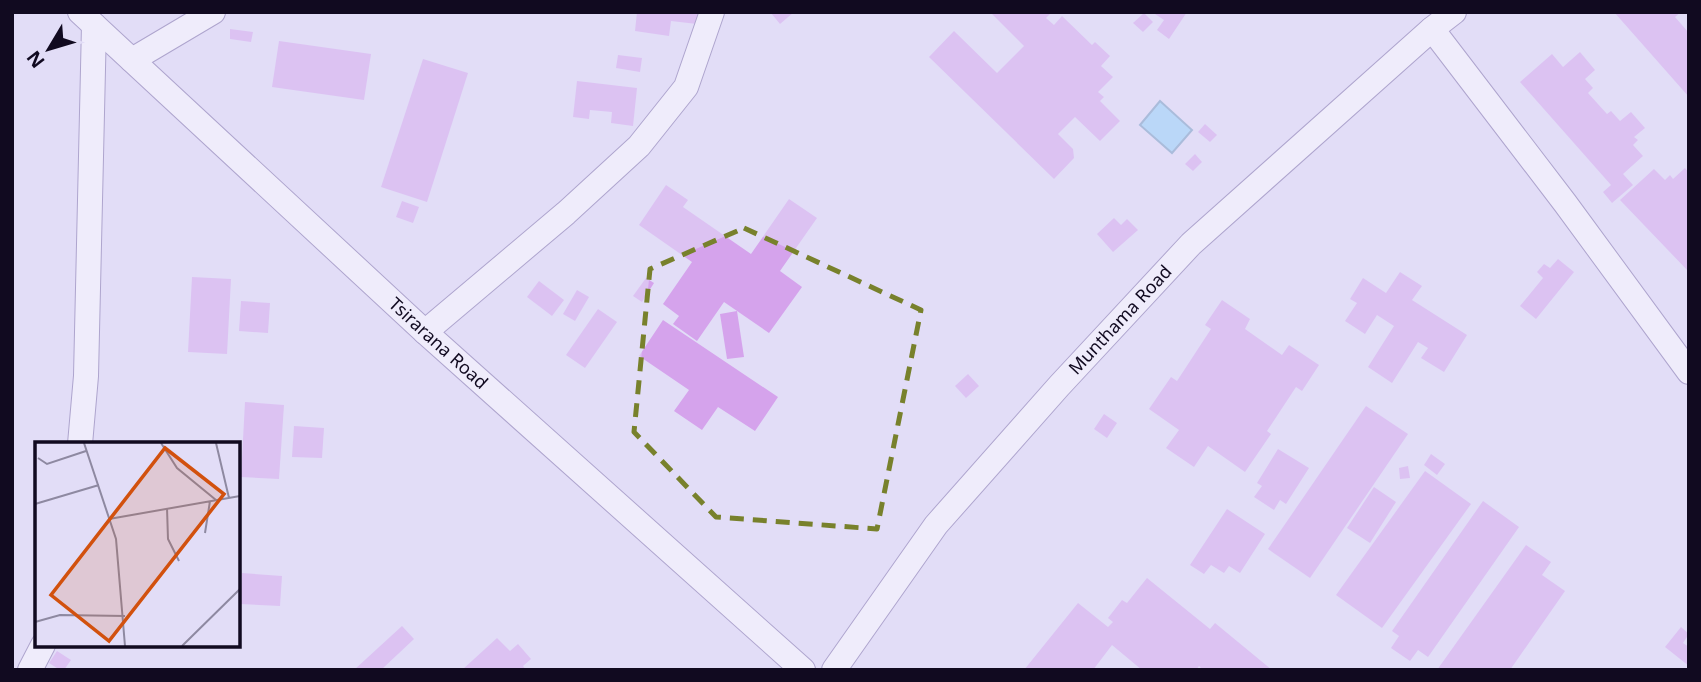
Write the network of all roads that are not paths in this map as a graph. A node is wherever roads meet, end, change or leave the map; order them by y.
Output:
1 (213, 12) edge
2 (712, 12) edge
3 (1454, 12) edge
4 (87, 18) edge
5 (1432, 29) junction
6 (132, 60) junction
7 (425, 332) junction
8 (1689, 372) edge
9 (80, 442) edge
10 (42, 647) edge
11 (30, 670) edge
12 (803, 670) edge
13 (834, 670) edge

1 - 6 street
2 - 7 street
3 - 5 street, Munthama Road
4 - 6 street, Tsirarana Road
4 - 9 street
5 - 8 street
5 - 13 street, Munthama Road
6 - 7 street, Tsirarana Road
7 - 12 street, Tsirarana Road
10 - 11 street

